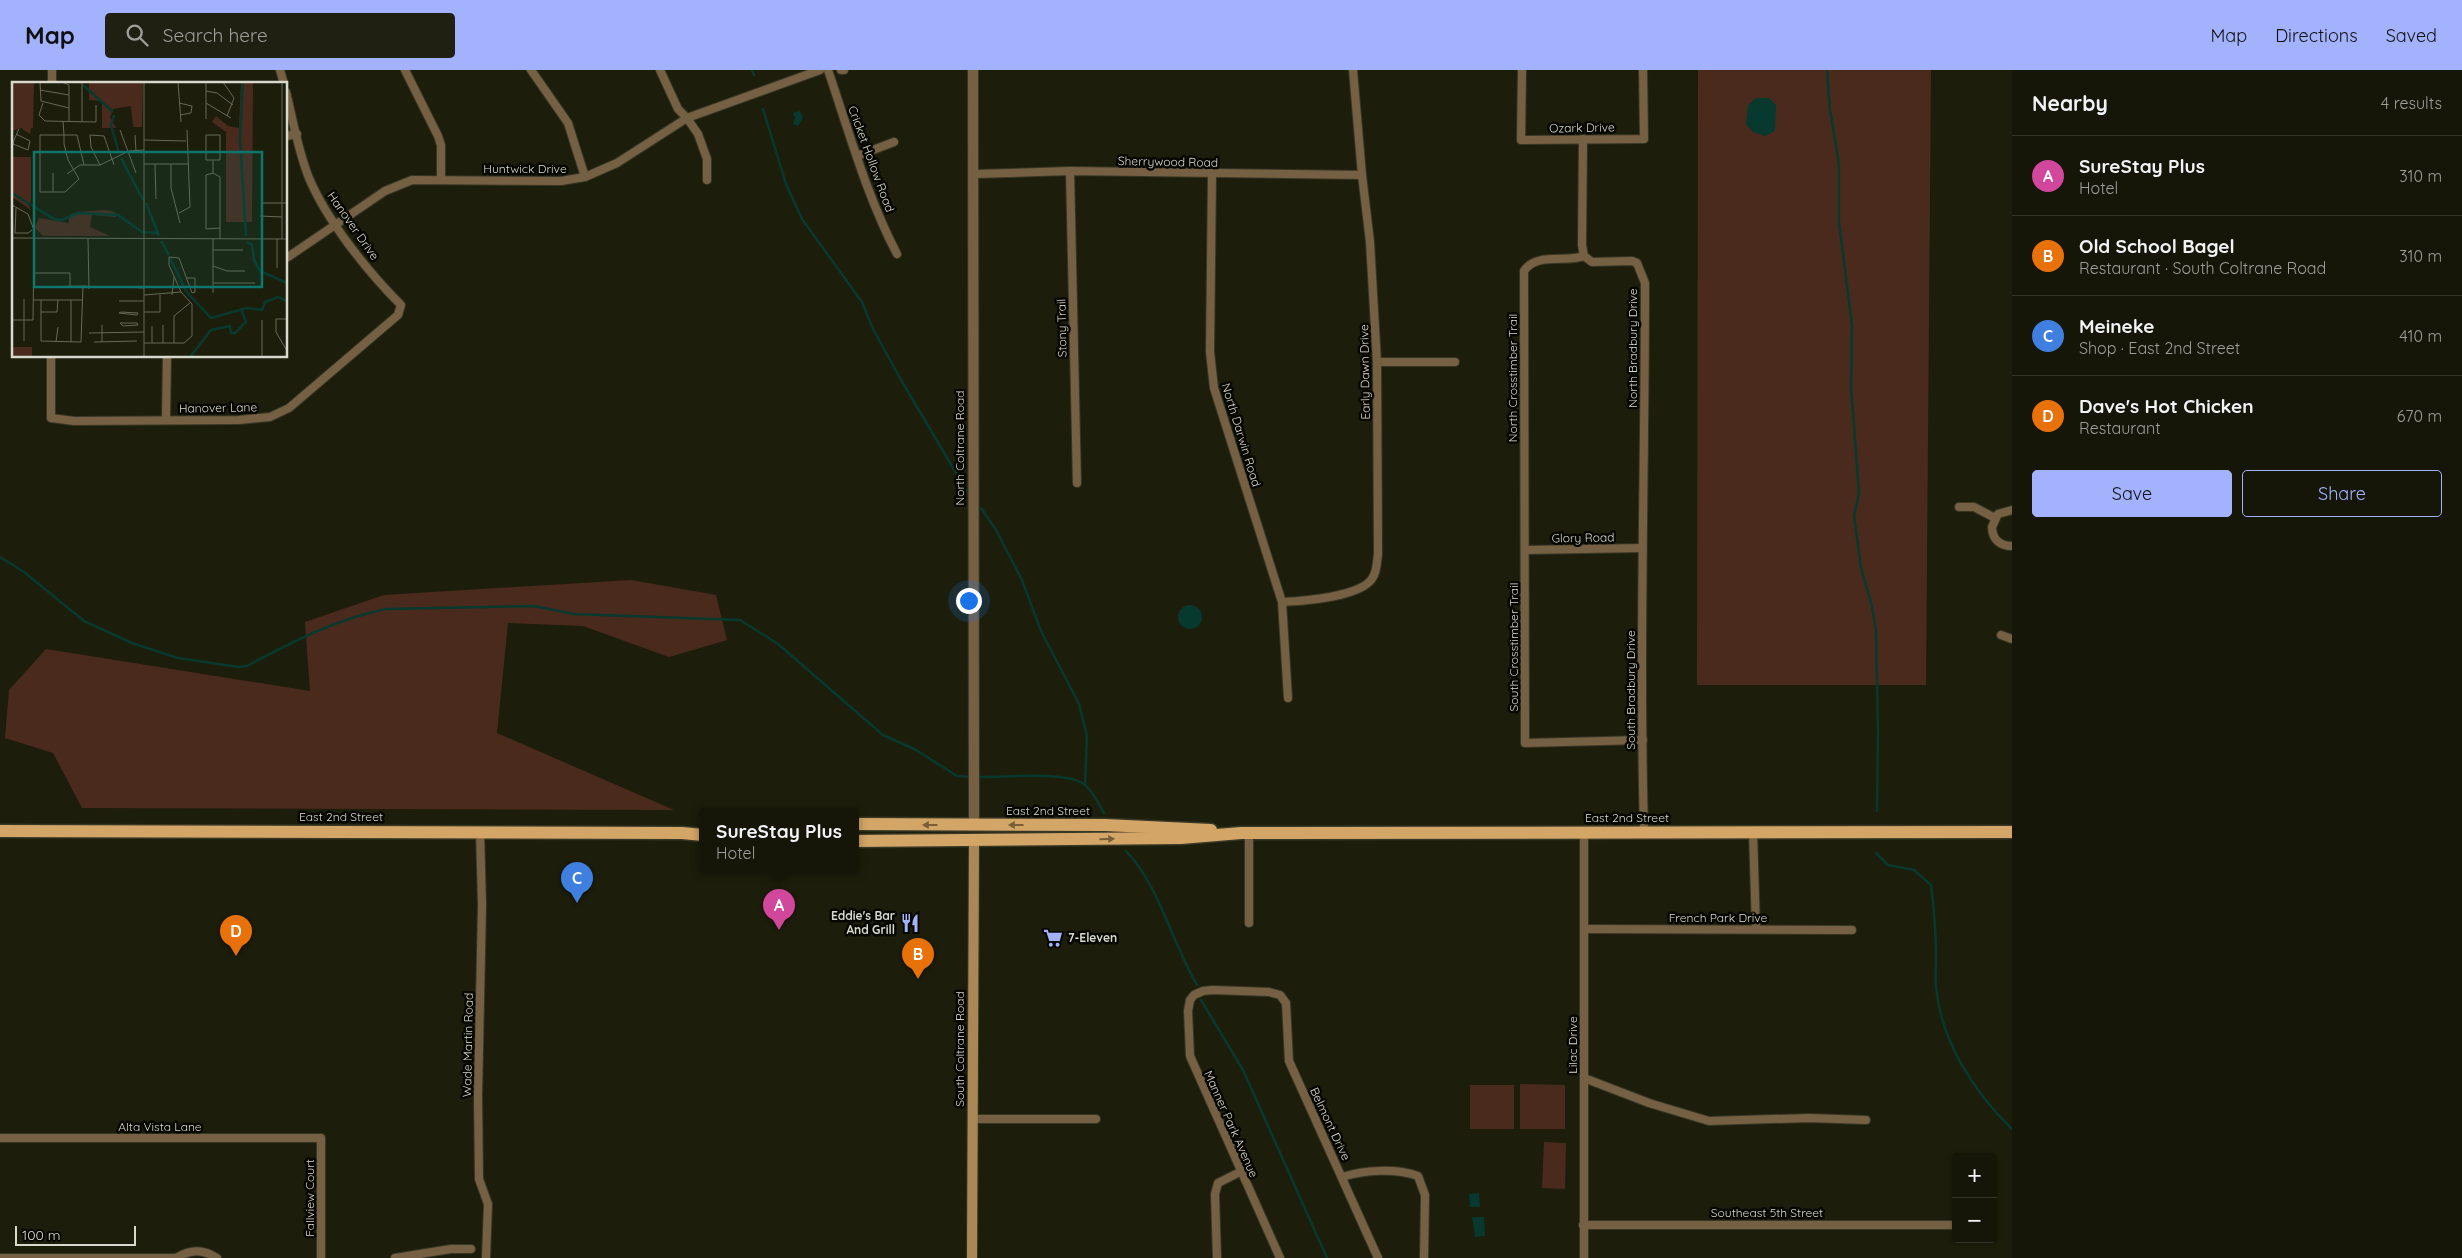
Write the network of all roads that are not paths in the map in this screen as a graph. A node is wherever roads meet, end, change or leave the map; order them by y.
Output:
1 (404, 70) edge
2 (531, 70) edge
3 (660, 70) edge
4 (820, 70) edge
5 (828, 70) edge
6 (973, 70) edge
7 (1353, 70) edge
8 (1522, 70) edge
9 (1643, 70) edge
10 (288, 100) edge
11 (687, 118) junction
12 (297, 134) junction
13 (288, 136) edge
14 (1583, 139) junction
15 (894, 142) dead end
16 (857, 156) junction
17 (1070, 171) junction
18 (974, 174) junction
19 (1212, 174) junction
20 (1362, 175) junction
21 (585, 177) junction
22 (441, 180) junction
23 (707, 180) dead end
24 (336, 224) junction
25 (897, 254) dead end
26 (1584, 256) junction
27 (288, 258) dead end
28 (401, 306) joint
29 (52, 358) edge
30 (167, 358) edge
31 (1377, 362) junction
32 (1455, 362) dead end
33 (166, 419) junction
34 (1077, 484) dead end
35 (1958, 507) dead end
36 (2012, 510) edge
37 (1995, 518) junction
38 (2012, 546) edge
39 (1642, 548) junction
40 (1526, 550) junction
41 (1282, 602) junction
42 (2001, 634) dead end
43 (2012, 638) edge
44 (1288, 698) dead end
45 (1643, 740) junction
46 (859, 824) edge
47 (974, 825) junction
48 (0, 831) edge
49 (480, 831) junction
50 (699, 831) edge
51 (1584, 832) junction
52 (1644, 832) junction
53 (1753, 832) junction
54 (2012, 832) edge
55 (682, 833) junction
56 (1245, 833) junction
57 (699, 835) edge
58 (974, 840) junction
59 (859, 841) edge
60 (1249, 923) dead end
61 (1584, 930) junction
62 (1756, 930) junction
63 (1852, 930) dead end
64 (1280, 995) joint
65 (1584, 1078) junction
66 (972, 1119) junction
67 (1096, 1120) dead end
68 (1866, 1120) dead end
69 (0, 1138) edge
70 (321, 1138) joint
71 (1240, 1172) junction
72 (1342, 1177) junction
73 (1583, 1225) junction
74 (1952, 1225) dead end
75 (471, 1249) dead end
76 (428, 1256) edge
77 (0, 1258) edge
78 (177, 1258) edge
79 (217, 1258) edge
80 (321, 1258) edge
81 (395, 1258) edge
82 (486, 1258) edge
83 (972, 1258) edge
84 (1217, 1258) edge
85 (1280, 1258) edge
86 (1378, 1258) edge
87 (1424, 1258) edge
88 (1584, 1258) edge

1 - 22 street
2 - 21 street
3 - 11 street
4 - 11 street, Huntwick Drive
5 - 16 street, Cricket Hollow Road
6 - 18 street, North Coltrane Road
7 - 20 street, Early Dawn Drive
8 - 14 street, Ozark Drive
9 - 14 street, Ozark Drive
10 - 12 street, Hanover Drive
11 - 21 street, Huntwick Drive
11 - 23 street
12 - 13 street
12 - 24 street, Hanover Drive
14 - 26 street
15 - 16 street
16 - 25 street, Cricket Hollow Road
17 - 18 street, Sherrywood Road
17 - 19 street, Sherrywood Road
17 - 34 street, Stony Trail
18 - 47 street, North Coltrane Road
19 - 20 street, Sherrywood Road
19 - 41 street, North Darwin Road
20 - 31 street, Early Dawn Drive
21 - 22 street, Huntwick Drive
22 - 24 street, Huntwick Drive
24 - 27 street, Huntwick Drive
24 - 28 street, Hanover Drive
26 - 39 street, North Bradbury Drive
26 - 40 street, North Crosstimber Trail
28 - 33 street, Hanover Lane
29 - 33 street, Hanover Lane
30 - 33 street
31 - 32 street
31 - 41 street, Early Dawn Drive
35 - 37 street
36 - 37 street
37 - 38 street
39 - 40 street, Glory Road
39 - 45 street, South Bradbury Drive
40 - 45 street, South Crosstimber Trail
41 - 44 street, North Darwin Road
42 - 43 street
45 - 52 street, South Bradbury Drive
47 -> 46 main road, East 2nd Street
56 -> 47 main road, East 2nd Street
47 - 58 main road
48 - 49 main road, East 2nd Street
49 - 55 main road, East 2nd Street
49 - 82 street, Wade Martin Road
50 - 55 main road, East 2nd Street
51 - 52 main road, East 2nd Street
51 - 56 main road, East 2nd Street
51 - 61 street, Lilac Drive
52 - 53 main road, East 2nd Street
53 - 54 main road, East 2nd Street
53 - 62 street
55 - 57 main road, East 2nd Street
58 -> 56 main road, East 2nd Street
56 - 60 street
58 - 59 main road, East 2nd Street
58 - 66 main road, South Coltrane Road
61 - 62 street, French Park Drive
61 - 65 street, Lilac Drive
62 - 63 street, French Park Drive
64 - 71 street, Manner Park Avenue
64 - 72 street, Belmont Drive
65 - 68 street
65 - 73 street, Lilac Drive
66 - 67 street
66 - 83 main road, South Coltrane Road
69 - 70 street, Alta Vista Lane
70 - 80 street, Fallview Court
71 - 84 street
71 - 85 street, Manner Park Avenue
72 - 86 street, Belmont Drive
72 - 87 street
73 - 74 street, Southeast 5th Street
73 - 88 street, Lilac Drive
75 - 76 street
76 - 81 street
77 - 78 street
78 - 79 street

